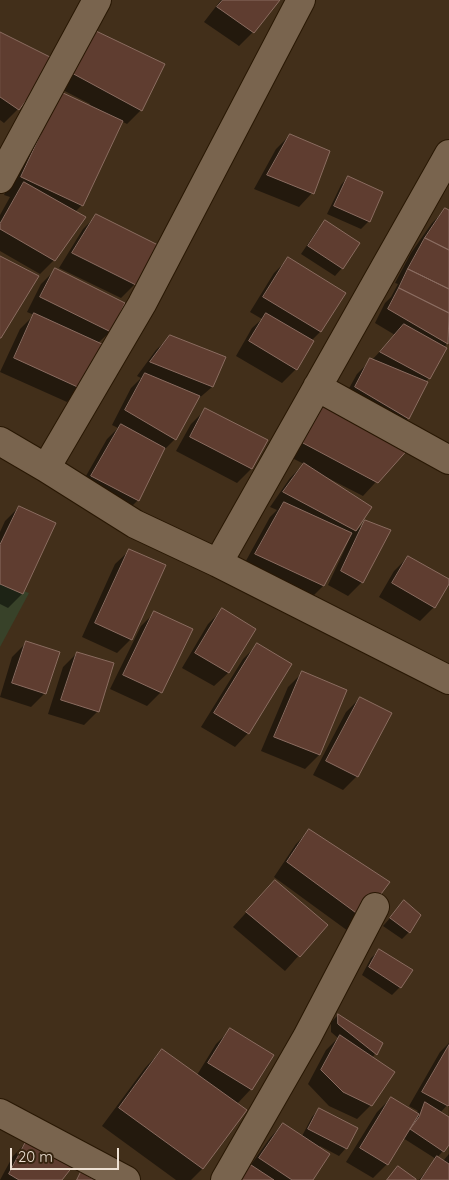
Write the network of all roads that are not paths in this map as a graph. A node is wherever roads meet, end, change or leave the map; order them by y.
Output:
1 (97, 0) edge
2 (301, 0) edge
3 (449, 154) edge
4 (0, 179) edge
5 (442, 181) edge
6 (317, 387) junction
7 (0, 441) edge
8 (449, 460) edge
9 (46, 468) junction
10 (218, 564) junction
11 (449, 680) edge
12 (375, 907) dead end
13 (0, 1113) edge
14 (126, 1180) edge
15 (225, 1180) edge

1 - 4 street
2 - 9 street
3 - 5 street
5 - 6 street
6 - 8 street
6 - 10 street
7 - 9 street
9 - 10 street
10 - 11 street
12 - 15 street
13 - 14 street

